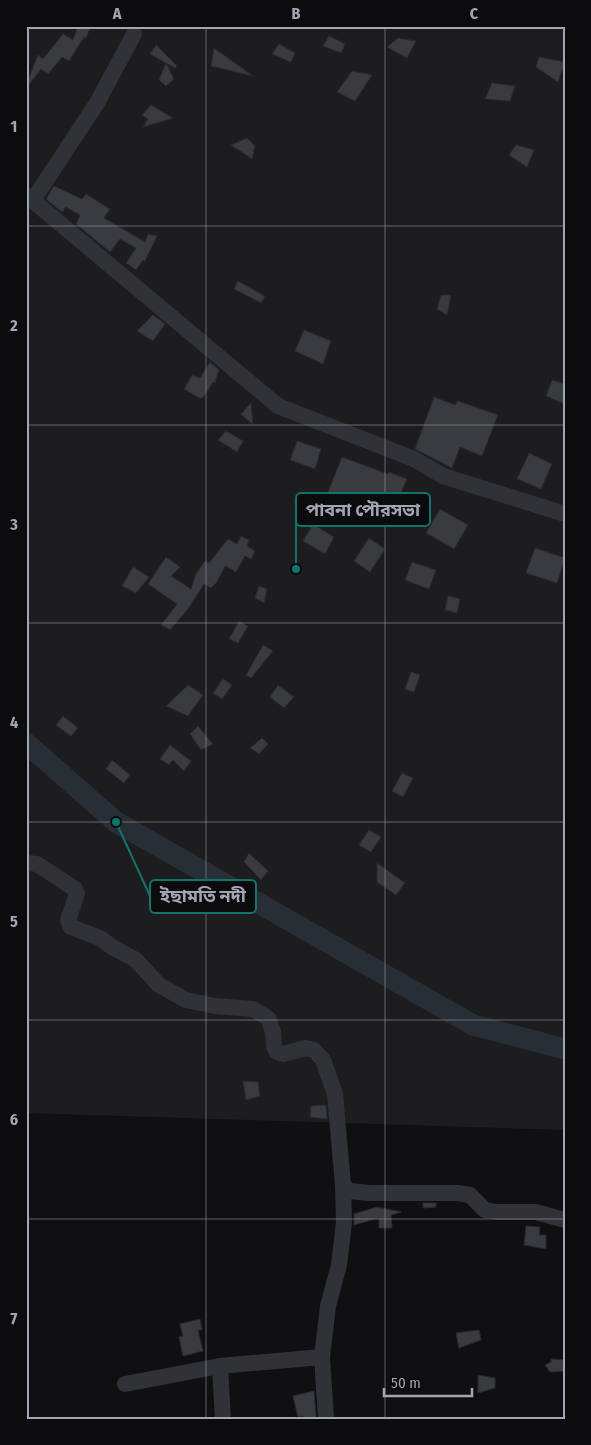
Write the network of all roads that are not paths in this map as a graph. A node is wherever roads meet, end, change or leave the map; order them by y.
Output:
1 (134, 34) dead end
2 (30, 198) edge
3 (565, 514) edge
4 (26, 863) edge
5 (343, 1185) junction
6 (565, 1220) edge
7 (322, 1357) junction
8 (220, 1366) junction
9 (125, 1384) dead end
10 (326, 1418) edge
11 (223, 1419) edge

1 - 2 street
2 - 3 street
4 - 5 street
5 - 6 street
5 - 7 street
7 - 8 street
7 - 10 street
8 - 9 street
8 - 11 street

